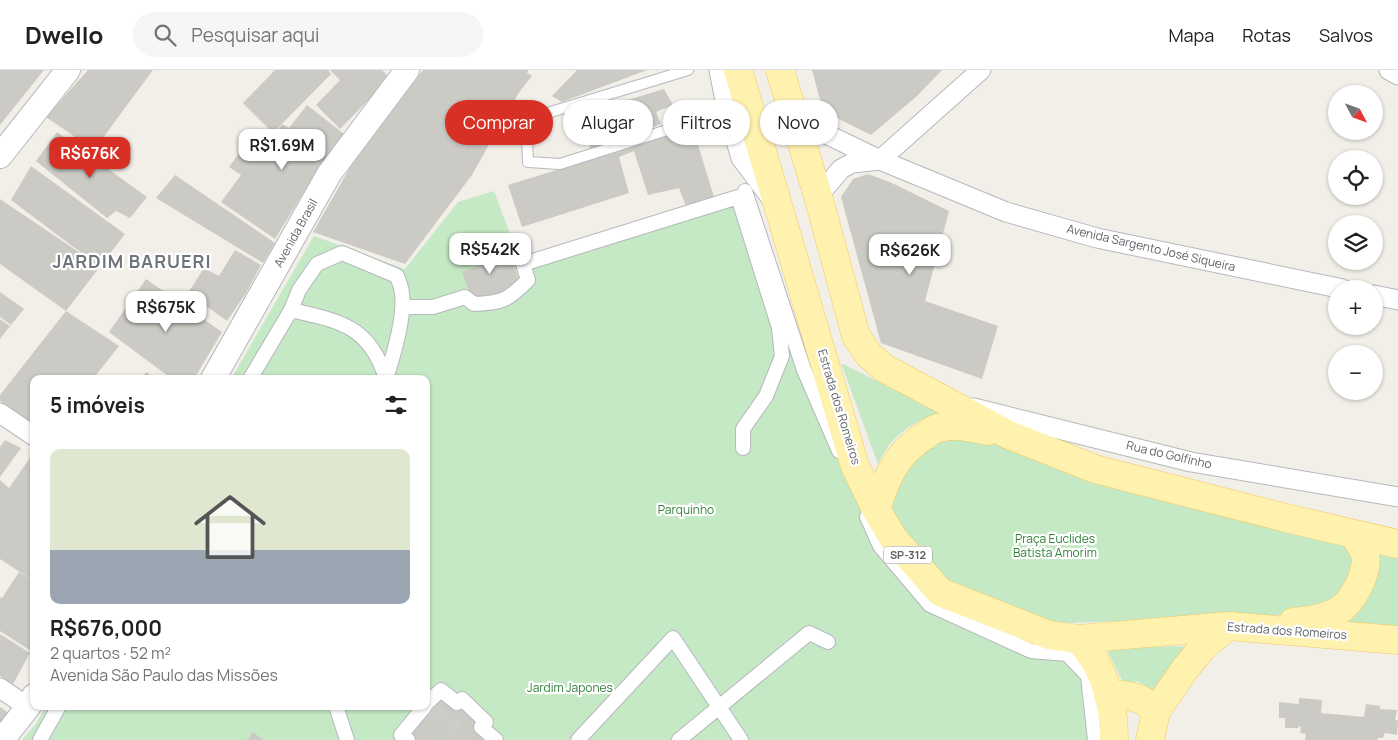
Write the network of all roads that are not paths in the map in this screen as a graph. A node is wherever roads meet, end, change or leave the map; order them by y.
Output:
1 (68, 70) edge
2 (407, 70) edge
3 (688, 70) edge
4 (718, 70) edge
5 (738, 70) edge
6 (780, 70) edge
7 (982, 70) edge
8 (1389, 70) edge
9 (1398, 75) edge
10 (725, 100) edge
11 (788, 100) edge
12 (663, 131) edge
13 (838, 140) edge
14 (737, 145) edge
15 (802, 145) edge
16 (0, 156) edge
17 (880, 160) junction
18 (745, 191) dead end
19 (818, 196) junction
20 (781, 212) junction
21 (1328, 286) edge
22 (1383, 297) edge
23 (1398, 300) edge
24 (403, 307) junction
25 (291, 310) junction
26 (215, 375) edge
27 (252, 375) edge
28 (385, 375) edge
29 (387, 375) edge
30 (943, 400) junction
31 (0, 413) edge
32 (30, 433) edge
33 (1009, 436) junction
34 (744, 448) dead end
35 (1398, 498) edge
36 (876, 509) junction
37 (1353, 534) junction
38 (1398, 544) edge
39 (1228, 626) junction
40 (1079, 639) junction
41 (1398, 640) edge
42 (828, 642) dead end
43 (0, 688) edge
44 (1108, 695) junction
45 (30, 702) edge
46 (30, 703) edge
47 (430, 703) edge
48 (718, 706) junction
49 (57, 710) edge
50 (337, 710) edge
51 (424, 710) edge
52 (1156, 711) junction
53 (2, 740) edge
54 (40, 740) edge
55 (347, 740) edge
56 (408, 740) edge
57 (496, 740) edge
58 (578, 740) edge
59 (679, 740) edge
60 (741, 740) edge
61 (1095, 740) edge
62 (1114, 740) edge
63 (1150, 740) edge

1 - 16 street
2 - 26 street, Avenida Brasil
3 - 12 lane
4 - 10 street
5 - 20 main road, Estrada dos Romeiros / SP-312
6 - 11 main road
7 - 17 street
8 - 9 street
13 - 17 street, Avenida Sargento José Siqueira
14 - 20 street
15 - 19 main road
17 - 19 street
17 - 21 street, Avenida Sargento José Siqueira
18 - 61 street
19 - 30 main road
20 - 36 main road, Estrada dos Romeiros / SP-312
22 - 23 street
24 - 25 street
24 - 29 street
24 - 34 street
25 - 27 street
25 - 28 street
30 - 33 main road
30 - 35 street, Rua do Golfinho
31 - 32 street
33 - 36 main road
33 - 37 main road
36 - 40 main road, Estrada dos Romeiros / SP-312
37 - 38 main road
37 - 39 main road
39 - 40 main road, Estrada dos Romeiros / SP-312
39 - 41 main road, Estrada dos Romeiros / SP-312
39 - 52 main road
40 - 44 main road
42 - 48 street
43 - 45 street
44 - 52 main road
44 - 62 main road
46 - 53 street
47 - 57 street
48 - 58 street
48 - 59 street
48 - 60 street
49 - 54 street
50 - 55 street
51 - 56 street
52 - 63 main road

